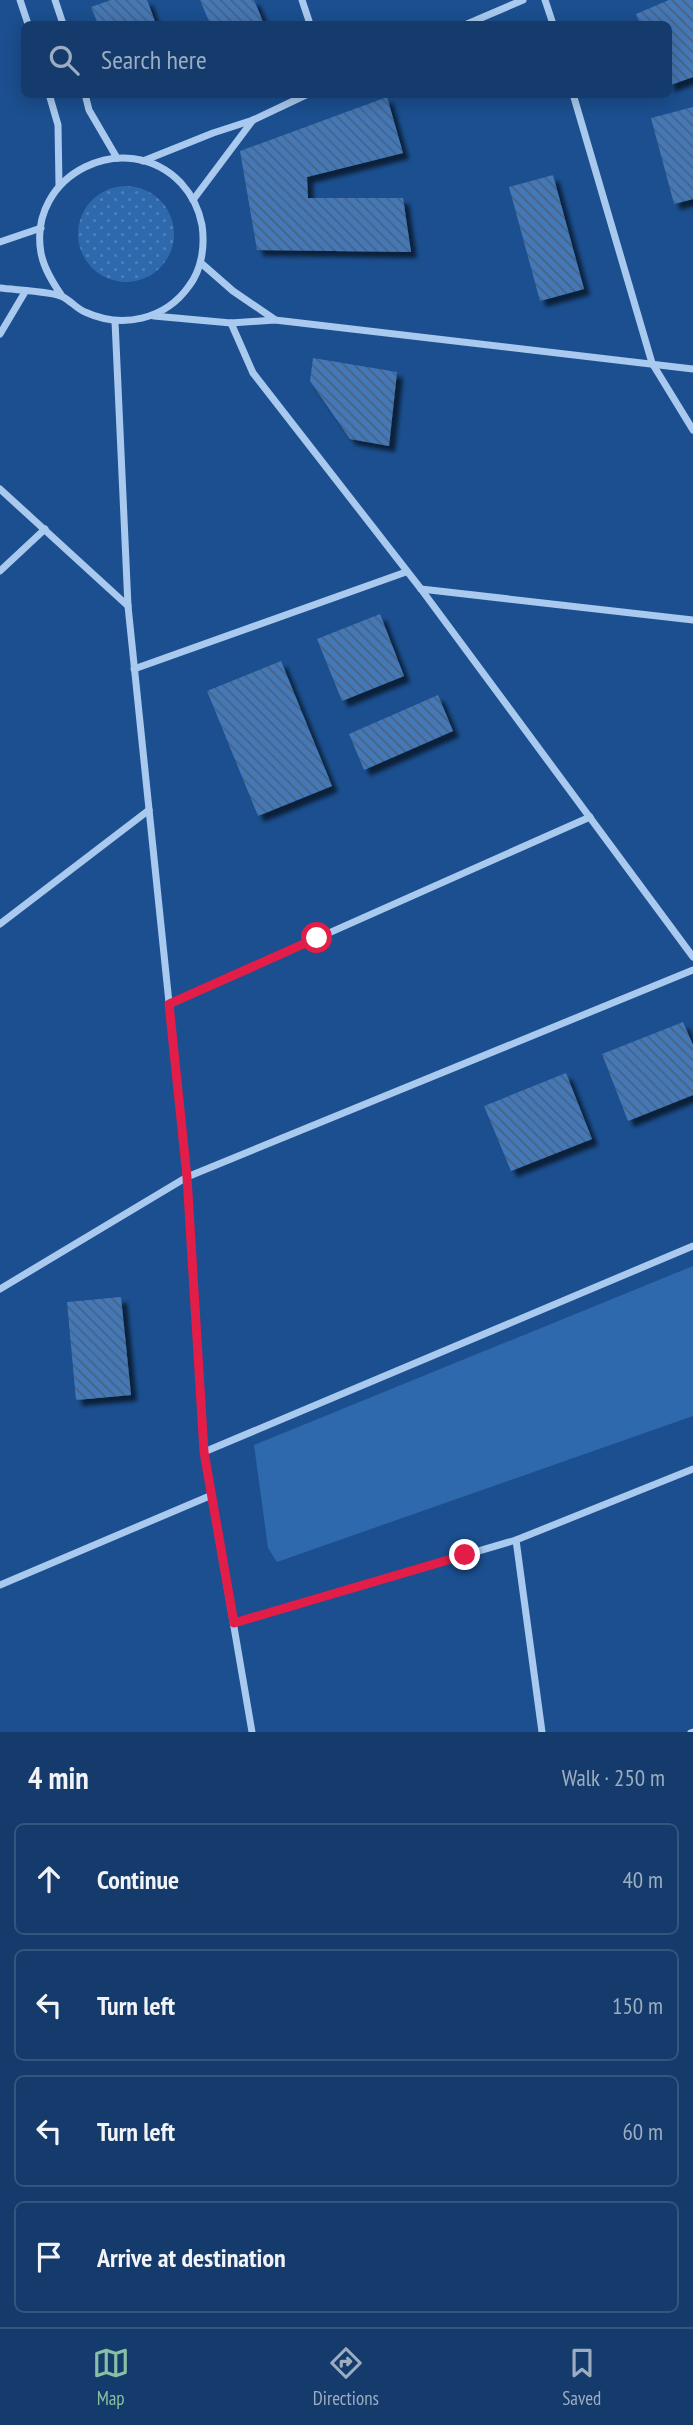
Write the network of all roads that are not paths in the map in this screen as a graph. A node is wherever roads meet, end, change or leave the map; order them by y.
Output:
1 (20, 0) edge
2 (55, 0) edge
3 (302, 0) edge
4 (523, 0) edge
5 (545, 0) edge
6 (26, 21) edge
7 (61, 21) edge
8 (309, 21) edge
9 (474, 21) edge
10 (552, 21) edge
11 (50, 98) edge
12 (86, 98) edge
13 (300, 98) edge
14 (574, 98) edge
15 (253, 120) junction
16 (117, 158) junction
17 (142, 161) junction
18 (59, 186) junction
19 (192, 200) junction
20 (41, 228) junction
21 (0, 242) edge
22 (201, 263) junction
23 (0, 288) edge
24 (25, 292) junction
25 (62, 296) junction
26 (153, 316) junction
27 (275, 320) junction
28 (116, 321) junction
29 (231, 323) junction
30 (0, 334) edge
31 (652, 363) junction
32 (693, 369) edge
33 (693, 430) edge
34 (0, 489) edge
35 (45, 529) junction
36 (0, 572) edge
37 (406, 572) junction
38 (421, 589) junction
39 (128, 606) junction
40 (693, 620) edge
41 (134, 669) junction
42 (149, 810) junction
43 (590, 817) junction
44 (0, 924) edge
45 (693, 957) edge
46 (693, 970) edge
47 (169, 1004) junction
48 (187, 1177) junction
49 (693, 1246) edge
50 (0, 1289) edge
51 (204, 1452) junction
52 (693, 1469) edge
53 (212, 1495) junction
54 (516, 1540) junction
55 (0, 1585) edge
56 (234, 1623) junction
57 (252, 1732) edge
58 (542, 1732) edge

1 - 6 street
2 - 7 street
3 - 8 street
4 - 9 street
5 - 10 street
11 - 18 street
12 - 16 street
13 - 15 street
14 - 31 street
15 - 17 street
15 - 19 street
16 - 17 street
16 - 18 street
17 - 19 street
18 - 20 street
19 - 22 street
20 - 21 street
20 - 25 street
22 - 26 street
22 - 27 street
23 - 24 street
24 - 25 street
24 - 30 street
25 - 28 street
26 - 28 street
26 - 29 street
27 - 29 street
27 - 31 street
28 - 39 street
29 - 37 street
31 - 32 street
31 - 33 street
34 - 35 street
35 - 36 street
35 - 39 street
37 - 38 street
37 - 41 street
38 - 40 street
38 - 43 street
39 - 41 street
41 - 42 street
42 - 44 street
42 - 47 street
43 - 45 street
43 - 47 street
46 - 48 street
47 - 48 street
48 - 50 street
48 - 51 street
49 - 51 street
51 - 53 street
52 - 54 street
53 - 55 street
53 - 56 street
54 - 56 street
54 - 58 street
56 - 57 street

